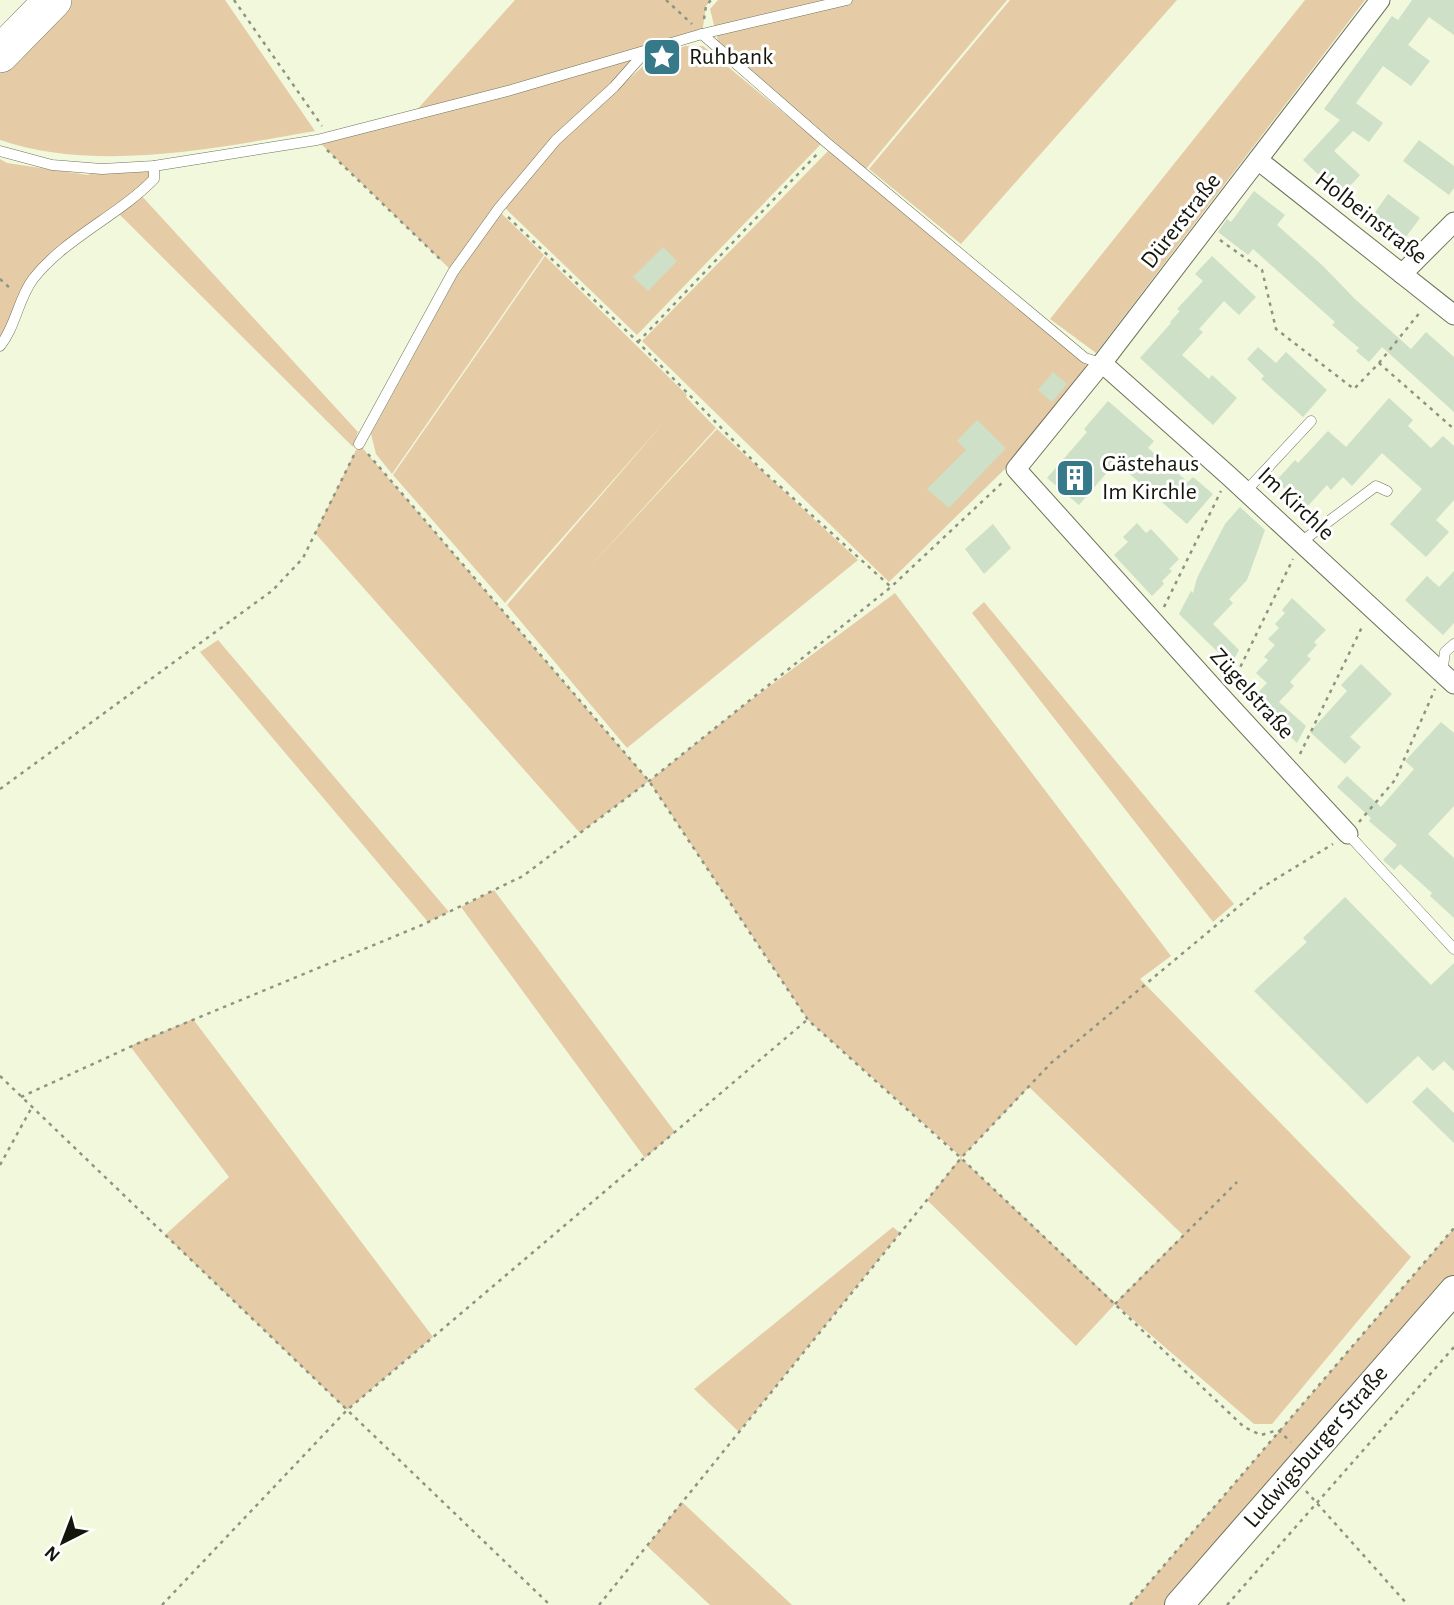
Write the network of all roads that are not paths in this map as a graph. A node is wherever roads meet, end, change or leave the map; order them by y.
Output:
1 (18, 0) edge
2 (53, 0) edge
3 (847, 0) edge
4 (1380, 0) edge
5 (0, 18) edge
6 (702, 34) junction
7 (647, 50) junction
8 (0, 54) edge
9 (0, 151) edge
10 (1258, 160) junction
11 (154, 166) junction
12 (1454, 222) edge
13 (1402, 274) junction
14 (1454, 315) edge
15 (0, 346) edge
16 (1102, 363) junction
17 (1311, 421) dead end
18 (359, 444) road end
19 (1016, 469) joint
20 (1246, 491) junction
21 (1387, 491) dead end
22 (1301, 542) junction
23 (1454, 644) edge
24 (1448, 679) edge
25 (1348, 834) joint
26 (1454, 949) edge
27 (1454, 1290) edge
28 (1179, 1605) edge

1 - 5 highway
2 - 8 highway
3 - 6 lane
4 - 10 street, Dürerstraße
6 - 7 lane
6 - 16 lane
7 - 11 lane
7 - 18 lane
9 - 11 lane
10 - 13 street, Holbeinstraße
10 - 16 street, Dürerstraße
11 - 15 lane
12 - 13 street
13 - 14 street, Holbeinstraße
16 - 19 street, Dürerstraße
16 - 20 street, Im Kirchle
17 - 20 lane
19 - 25 street, Zügelstraße
20 - 22 street, Im Kirchle
21 - 22 lane
22 - 24 street, Im Kirchle
23 - 24 lane
25 - 26 lane, Zügelstraße
27 - 28 main road, Ludwigsburger Straße

